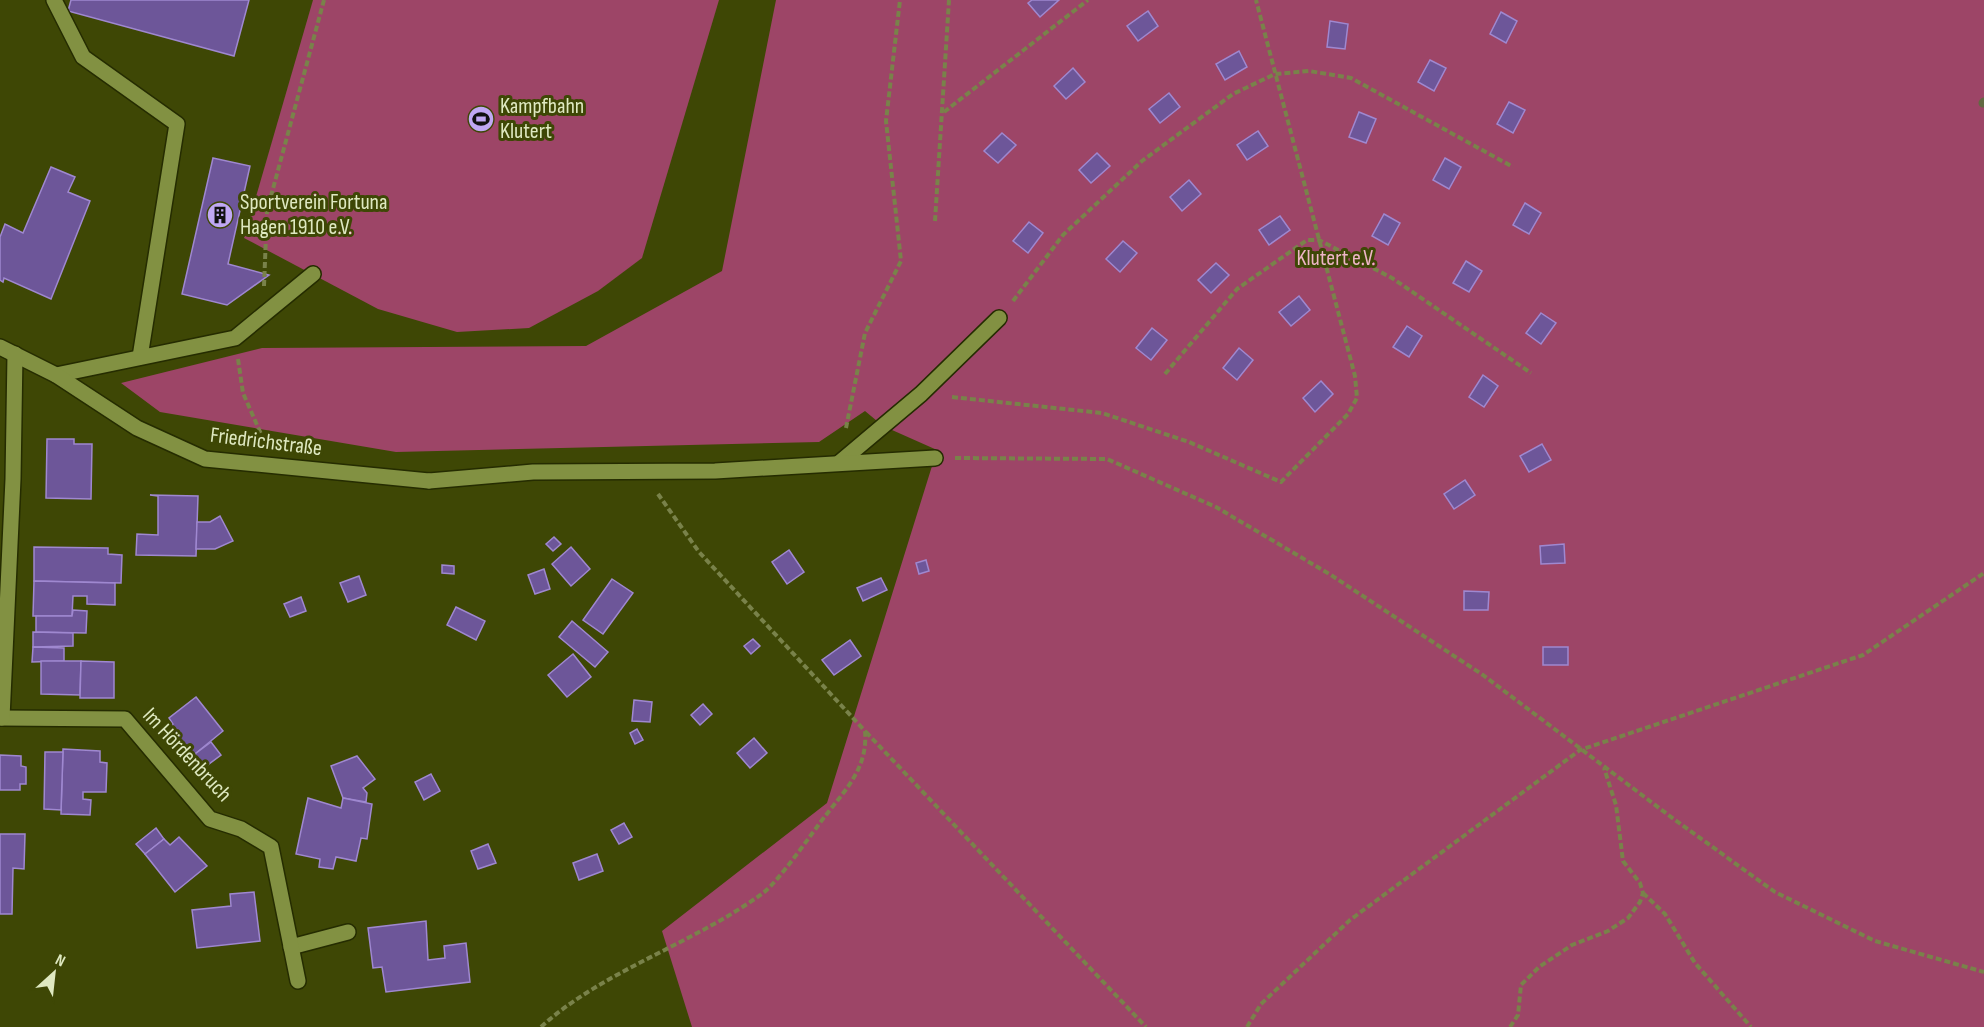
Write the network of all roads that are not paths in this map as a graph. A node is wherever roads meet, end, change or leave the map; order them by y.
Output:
1 (54, 0) edge
2 (313, 274) dead end
3 (999, 318) road end
4 (0, 347) edge
5 (15, 354) junction
6 (140, 357) junction
7 (56, 375) junction
8 (935, 458) road end
9 (838, 463) junction
10 (1, 718) edge
11 (348, 932) dead end
12 (291, 947) junction
13 (297, 981) dead end

1 - 6 street
2 - 6 street
3 - 9 street
4 - 5 street, Friedrichstraße
5 - 7 street, Friedrichstraße
5 - 10 street
6 - 7 street
7 - 9 street, Friedrichstraße
8 - 9 street, Friedrichstraße
10 - 12 street, Im Hördenbruch
11 - 12 street
12 - 13 street, Im Hördenbruch

